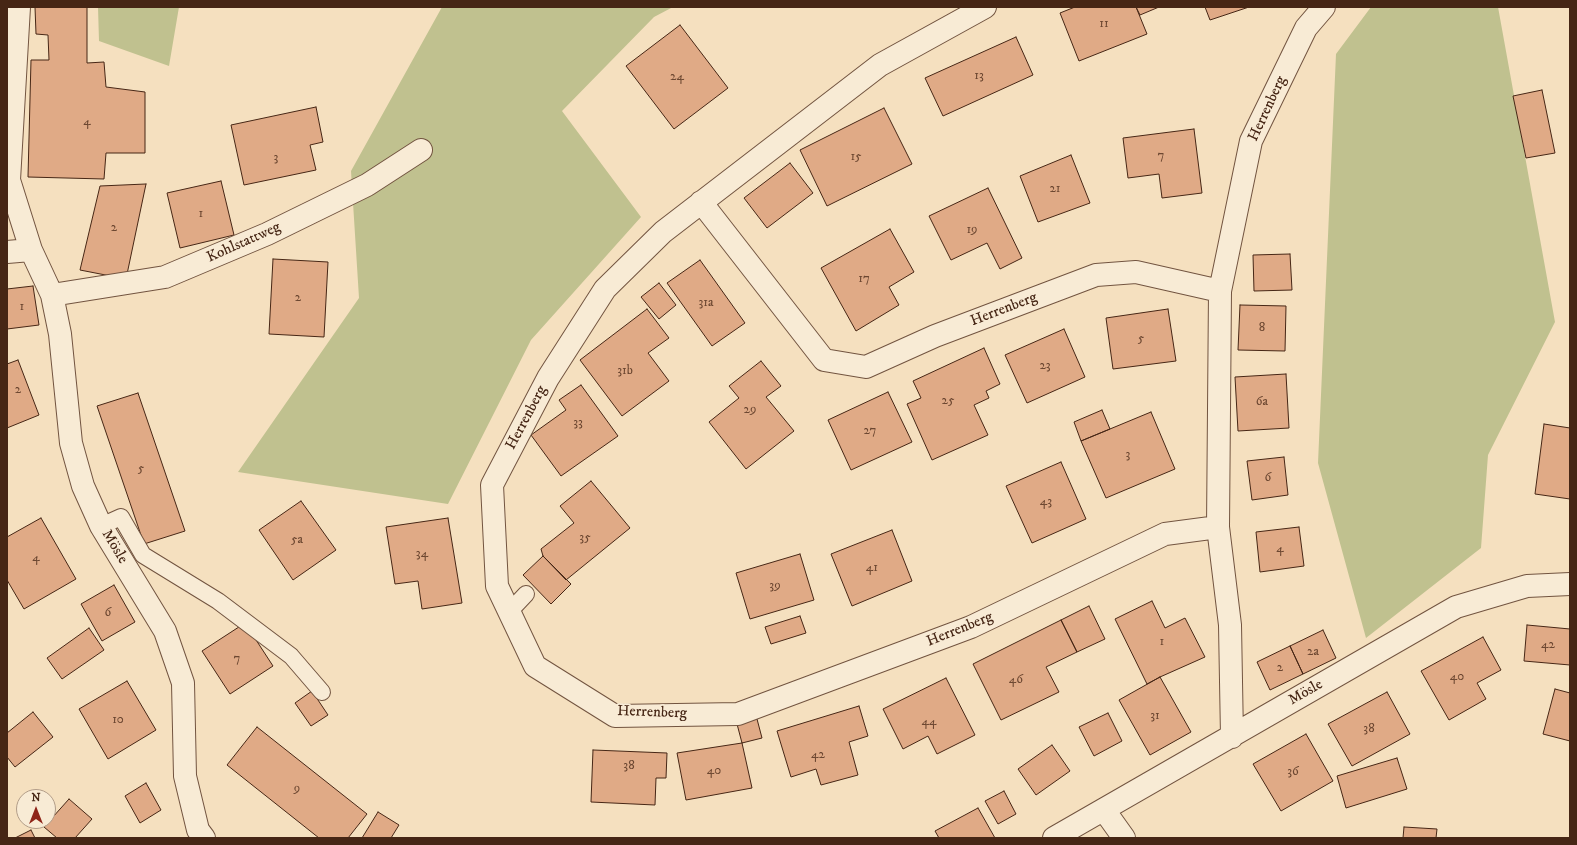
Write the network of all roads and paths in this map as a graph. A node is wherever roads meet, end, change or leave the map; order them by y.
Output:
1 (20, 7) edge
2 (985, 7) edge
3 (1324, 7) edge
4 (421, 150) dead end
5 (701, 202) junction
6 (31, 250) junction
7 (7, 252) edge
8 (1220, 291) junction
9 (52, 295) junction
10 (101, 526) junction
11 (1218, 527) junction
12 (1570, 584) edge
13 (526, 594) dead end
14 (509, 612) junction
15 (322, 692) dead end
16 (1232, 737) junction
17 (1104, 810) junction
18 (204, 838) edge
19 (1054, 838) edge
20 (1124, 838) edge

1 - 6 street, Mösle
2 - 5 street, Herrenberg
3 - 8 street, Herrenberg
4 - 9 street, Kohlstattweg
5 - 8 street, Herrenberg
5 - 14 street, Herrenberg
6 - 7 street
6 - 9 street, Mösle
8 - 11 street, Herrenberg
9 - 10 street, Mösle
10 - 15 lane
10 - 18 street, Mösle
11 - 14 street, Herrenberg
11 - 16 street, Herrenberg
12 - 16 street, Mösle
13 - 14 lane
16 - 17 street, Mösle
17 - 19 street, Mösle
17 - 20 street

